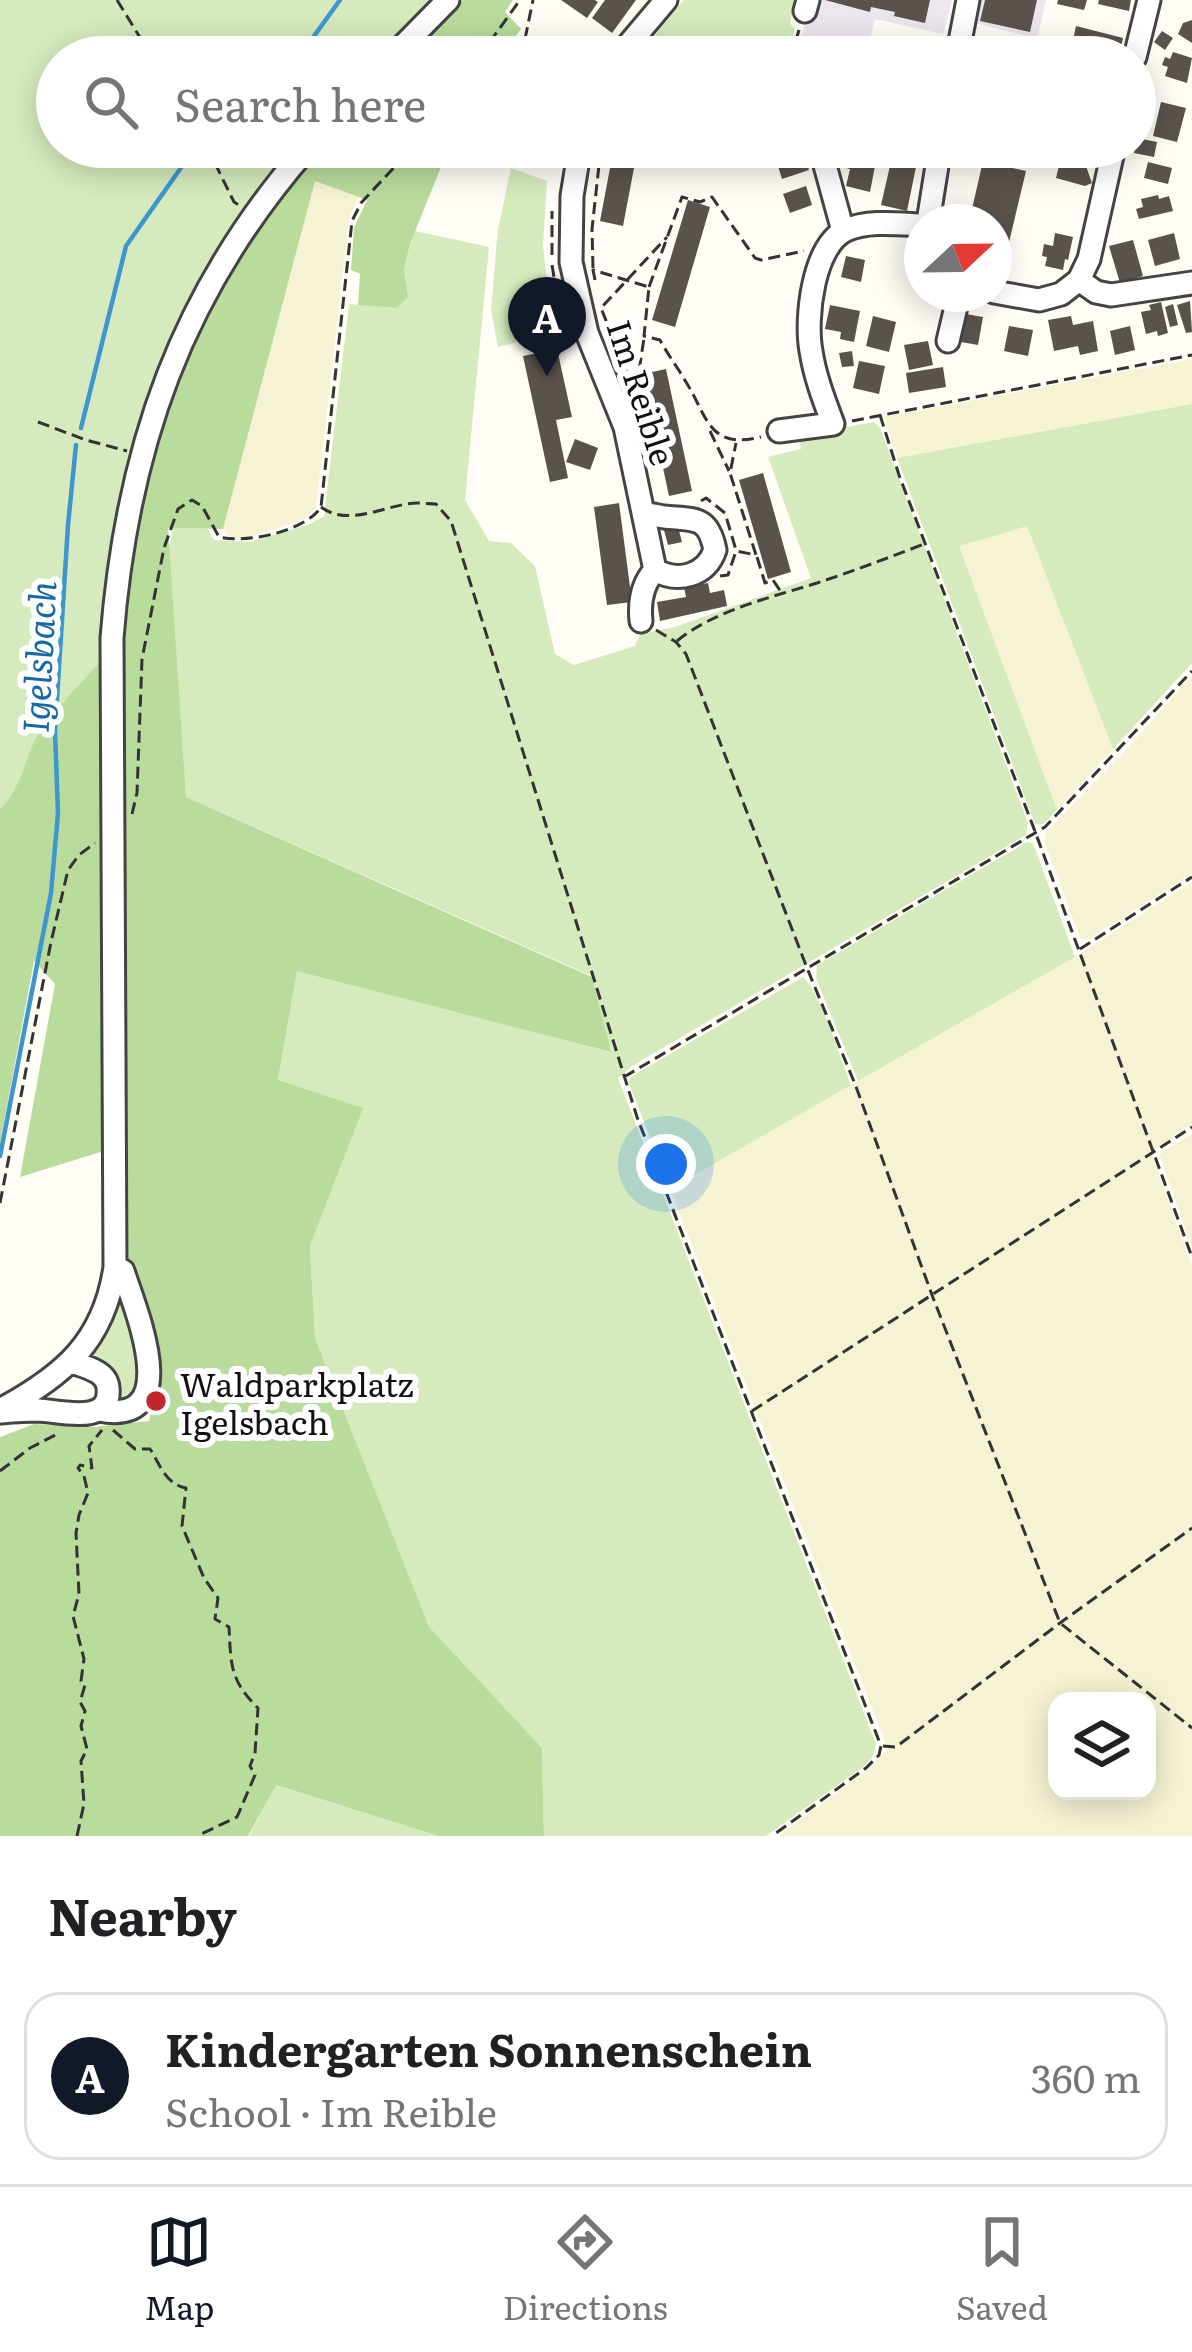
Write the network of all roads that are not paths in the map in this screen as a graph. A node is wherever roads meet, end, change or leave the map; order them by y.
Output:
1 (448, 0) edge
2 (666, 0) edge
3 (968, 0) edge
4 (1149, 0) edge
5 (413, 36) edge
6 (636, 36) edge
7 (961, 36) edge
8 (1140, 36) edge
9 (291, 168) edge
10 (577, 168) edge
11 (826, 168) edge
12 (936, 168) edge
13 (1109, 168) edge
14 (929, 204) edge
15 (904, 224) edge
16 (843, 231) junction
17 (1079, 280) junction
18 (1192, 283) edge
19 (1012, 295) edge
20 (955, 312) edge
21 (948, 341) dead end
22 (779, 431) road end
23 (644, 514) junction
24 (655, 570) junction
25 (640, 621) road end
26 (115, 1268) junction
27 (72, 1362) junction
28 (99, 1410) junction
29 (0, 1411) edge

1 - 5 street
2 - 6 street
3 - 7 street
4 - 8 street
9 - 26 street
10 - 23 street, Im Reible
11 - 16 street
12 - 14 street
13 - 17 street
15 - 16 street
16 - 22 street
17 - 18 street
17 - 19 street
20 - 21 street
23 - 24 street, Im Reible
23 - 24 street, Im Reible
24 - 25 street
26 - 27 street
26 - 28 street
27 - 28 street
27 - 29 street
28 - 29 street

